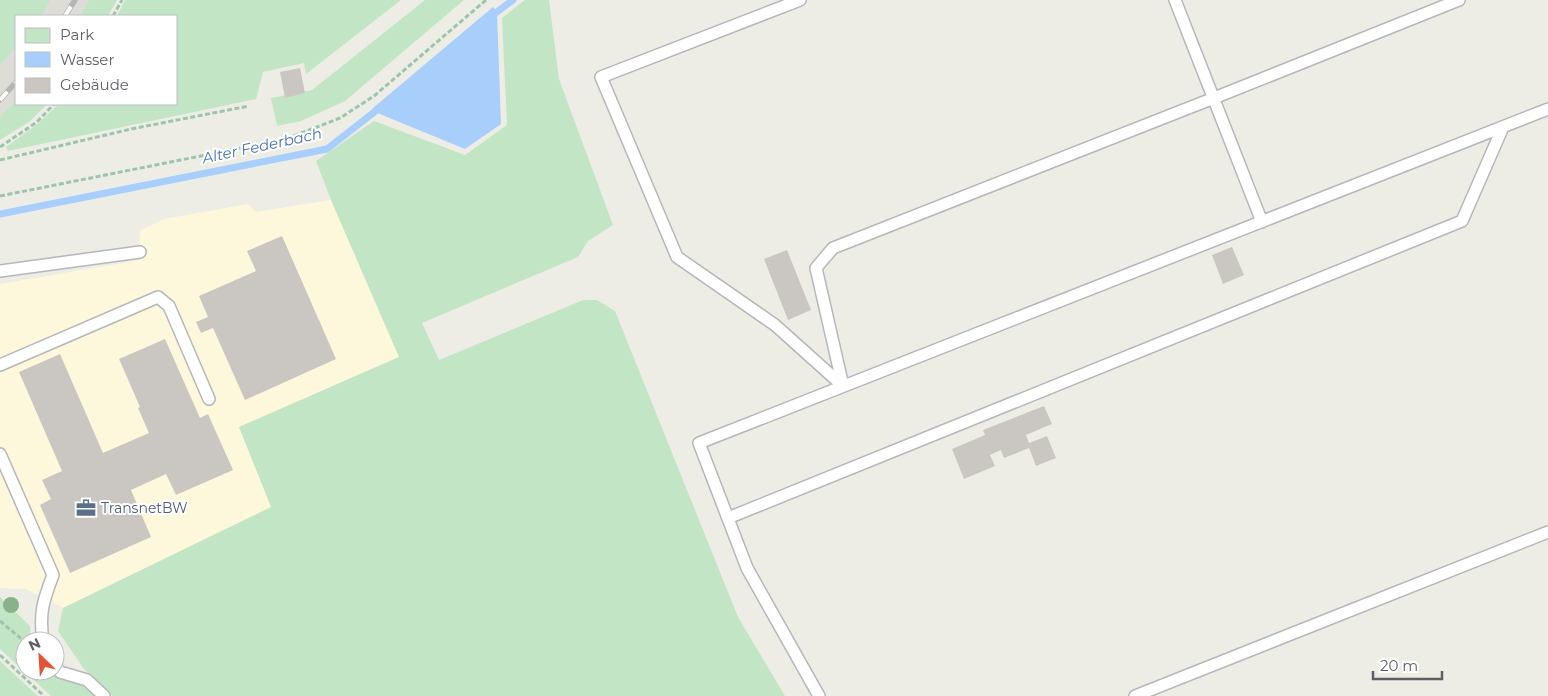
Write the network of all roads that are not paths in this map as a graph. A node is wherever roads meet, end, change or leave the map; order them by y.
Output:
1 (800, 0) edge
2 (1175, 0) edge
3 (1459, 0) edge
4 (1214, 98) junction
5 (1548, 109) edge
6 (1503, 127) junction
7 (1262, 222) junction
8 (140, 252) dead end
9 (0, 271) edge
10 (0, 365) edge
11 (843, 386) junction
12 (209, 399) dead end
13 (0, 454) edge
14 (728, 518) junction
15 (1548, 532) edge
16 (41, 631) edge
17 (65, 673) edge
18 (104, 696) edge
19 (819, 696) edge
20 (1135, 696) edge

1 - 11 lane
2 - 4 lane
3 - 4 lane
4 - 7 lane
4 - 11 lane
5 - 6 lane
6 - 7 lane
6 - 14 lane
7 - 11 lane
8 - 9 lane
10 - 12 lane
11 - 14 lane
13 - 16 lane
14 - 19 lane
15 - 20 lane
17 - 18 lane

